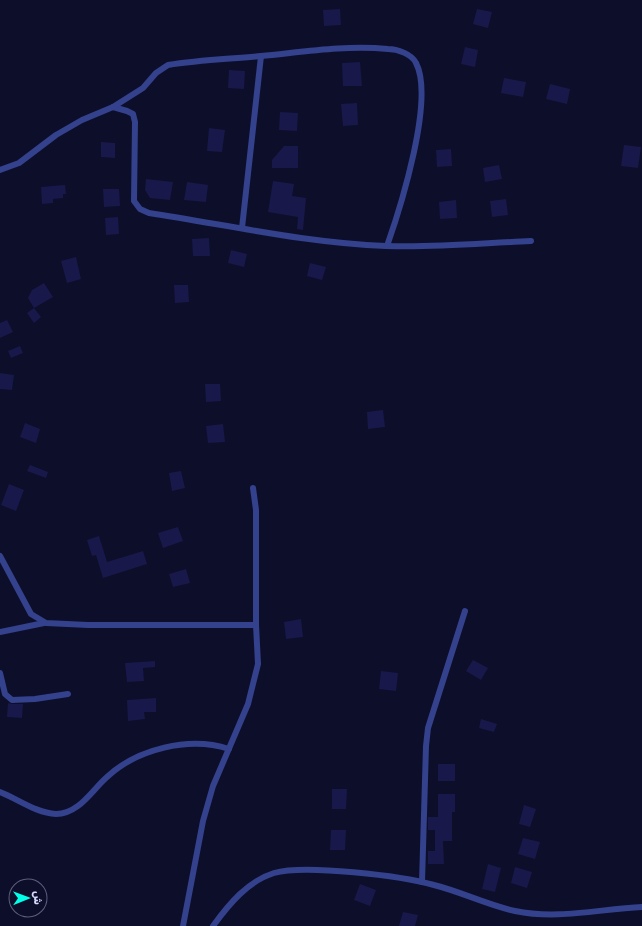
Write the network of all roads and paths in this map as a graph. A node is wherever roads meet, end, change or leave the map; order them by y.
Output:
1 (261, 56) junction
2 (113, 107) junction
3 (0, 170) edge
4 (242, 228) junction
5 (531, 241) dead end
6 (387, 246) junction
7 (253, 488) dead end
8 (0, 556) edge
9 (465, 611) dead end
10 (31, 614) junction
11 (46, 623) junction
12 (256, 625) junction
13 (27, 626) junction
14 (0, 632) edge
15 (0, 672) edge
16 (68, 694) dead end
17 (229, 749) junction
18 (0, 792) edge
19 (422, 882) junction
20 (642, 907) edge
21 (183, 926) edge
22 (213, 926) edge

1 - 2 street
1 - 4 street
1 - 6 street
2 - 3 street
2 - 4 street
4 - 6 street
5 - 6 street
7 - 12 street
8 - 10 street
9 - 19 street
10 - 11 street
10 - 13 street
11 - 12 street
11 - 13 street
12 - 17 street
13 - 14 street
15 - 16 street
17 - 18 street
17 - 21 street
19 - 20 street
19 - 22 street

